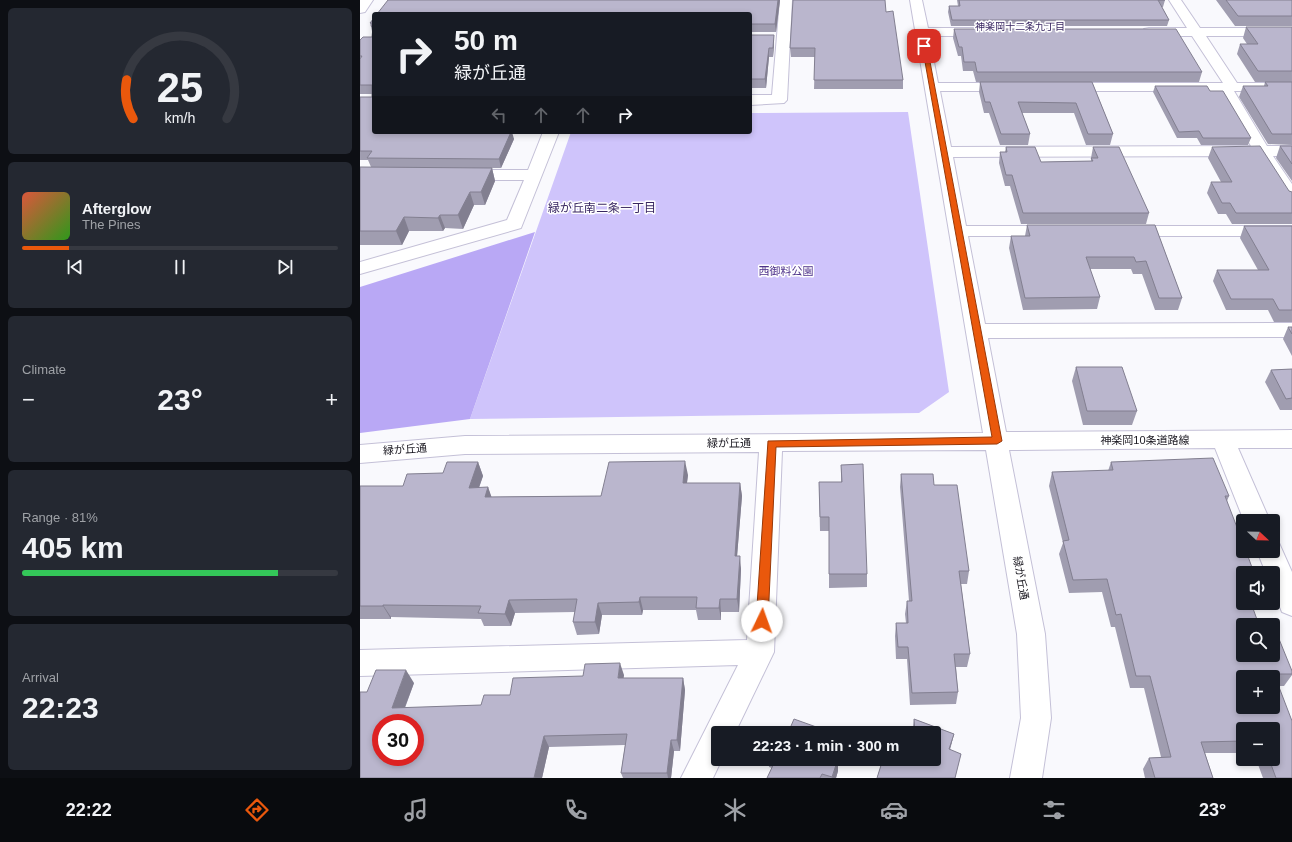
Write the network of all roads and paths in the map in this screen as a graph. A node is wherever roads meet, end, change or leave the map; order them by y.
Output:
1 (367, 0) edge
2 (786, 0) edge
3 (916, 0) edge
4 (1175, 0) edge
5 (360, 9) edge
6 (921, 32) junction
7 (994, 32) edge
8 (1134, 32) edge
9 (1196, 32) junction
10 (1292, 32) edge
11 (932, 87) junction
12 (1022, 87) edge
13 (1053, 87) edge
14 (1229, 87) junction
15 (1292, 87) edge
16 (752, 100) edge
17 (550, 134) edge
18 (1262, 151) junction
19 (1292, 151) edge
20 (945, 152) junction
21 (447, 175) edge
22 (534, 175) junction
23 (1292, 198) edge
24 (959, 231) junction
25 (1070, 231) edge
26 (1109, 231) edge
27 (1292, 231) edge
28 (360, 268) edge
29 (1292, 330) edge
30 (977, 331) junction
31 (1292, 439) edge
32 (1223, 440) junction
33 (997, 441) junction
34 (771, 443) junction
35 (360, 454) edge
36 (1254, 514) edge
37 (1273, 558) edge
38 (1292, 604) edge
39 (760, 652) junction
40 (360, 663) edge
41 (723, 726) edge
42 (711, 750) edge
43 (697, 778) edge
44 (1026, 778) edge

1 - 5 street
2 - 16 street
3 - 6 street
4 - 9 street
6 - 7 street
6 - 11 street
8 - 9 street
9 - 10 street
9 - 14 street
11 - 12 street
11 - 20 street
13 - 14 street
14 - 15 street
14 - 18 street
17 - 22 street
18 - 19 street
18 - 20 street
18 - 23 street
20 - 24 street
21 - 22 street
22 - 28 street
24 - 25 street
24 - 30 street
26 - 27 street
29 - 30 street
30 - 33 street
31 - 32 street, 神楽岡10条道路線
32 - 33 street, 神楽岡10条道路線
32 - 36 street
33 - 34 street, 緑が丘通
33 - 44 street, 緑が丘通
34 - 35 street, 緑が丘通
34 - 39 street
37 - 38 street
39 - 40 street
39 - 41 street
42 - 43 street

